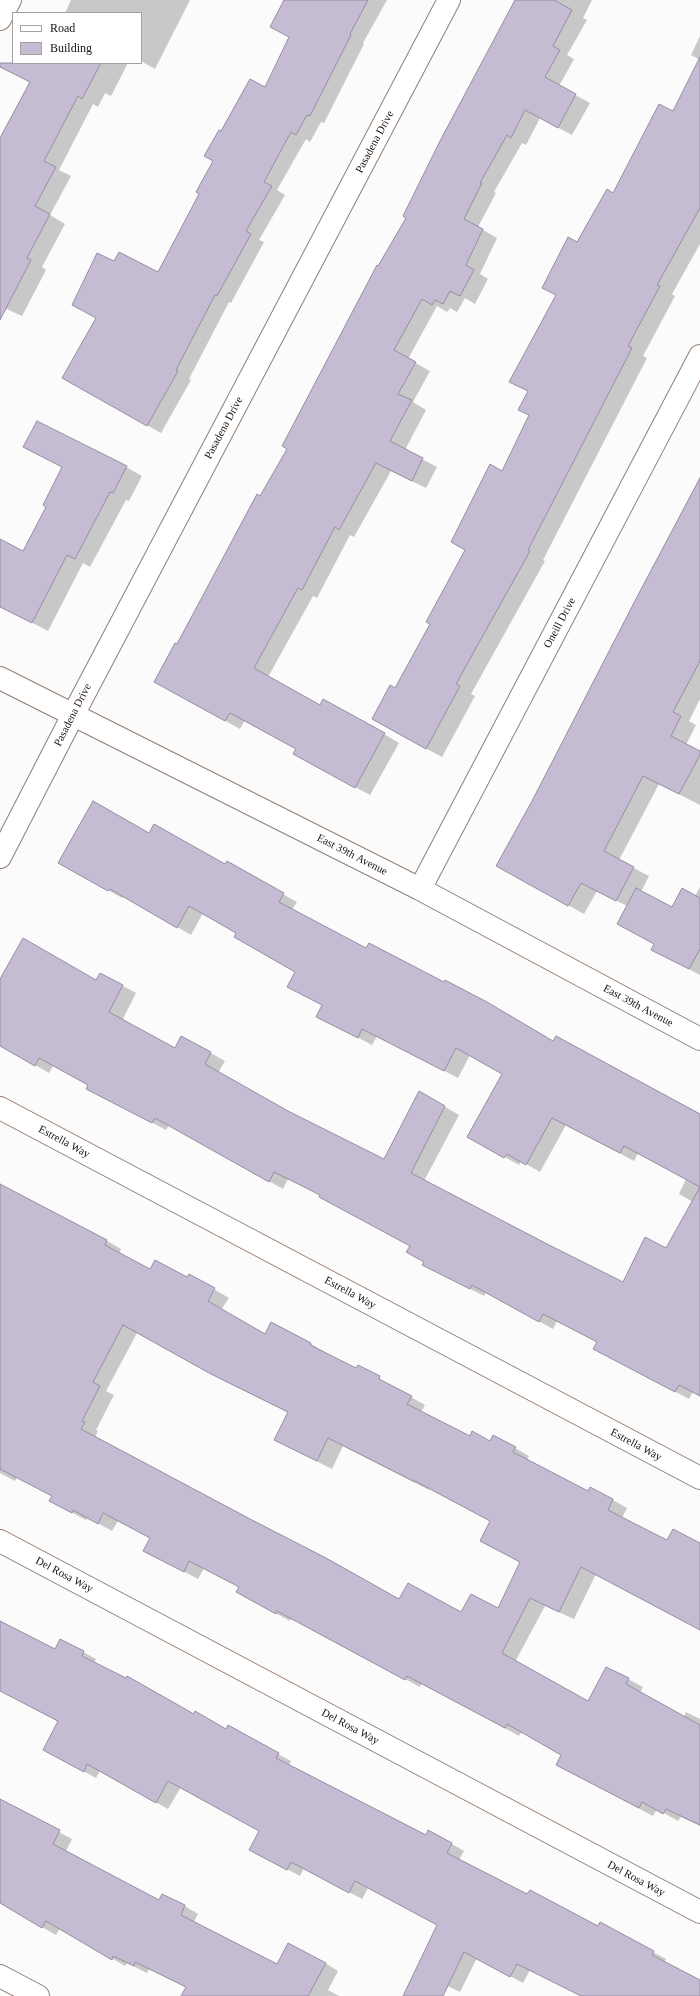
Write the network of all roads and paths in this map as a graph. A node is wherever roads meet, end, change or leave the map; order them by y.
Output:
1 (10, 0) edge
2 (449, 0) edge
3 (0, 19) edge
4 (700, 356) edge
5 (0, 678) edge
6 (73, 715) junction
7 (0, 857) edge
8 (420, 889) junction
9 (700, 1039) edge
10 (0, 1108) edge
11 (700, 1478) edge
12 (0, 1541) edge
13 (700, 1912) edge
14 (0, 1976) edge
15 (38, 1996) edge

1 - 3 street
2 - 6 street, Pasadena Drive
4 - 8 street, Oneill Drive
5 - 6 street, East 39th Avenue
6 - 7 street, Pasadena Drive
6 - 8 street, East 39th Avenue
8 - 9 street, East 39th Avenue
10 - 11 street, Estrella Way
12 - 13 street, Del Rosa Way
14 - 15 street

